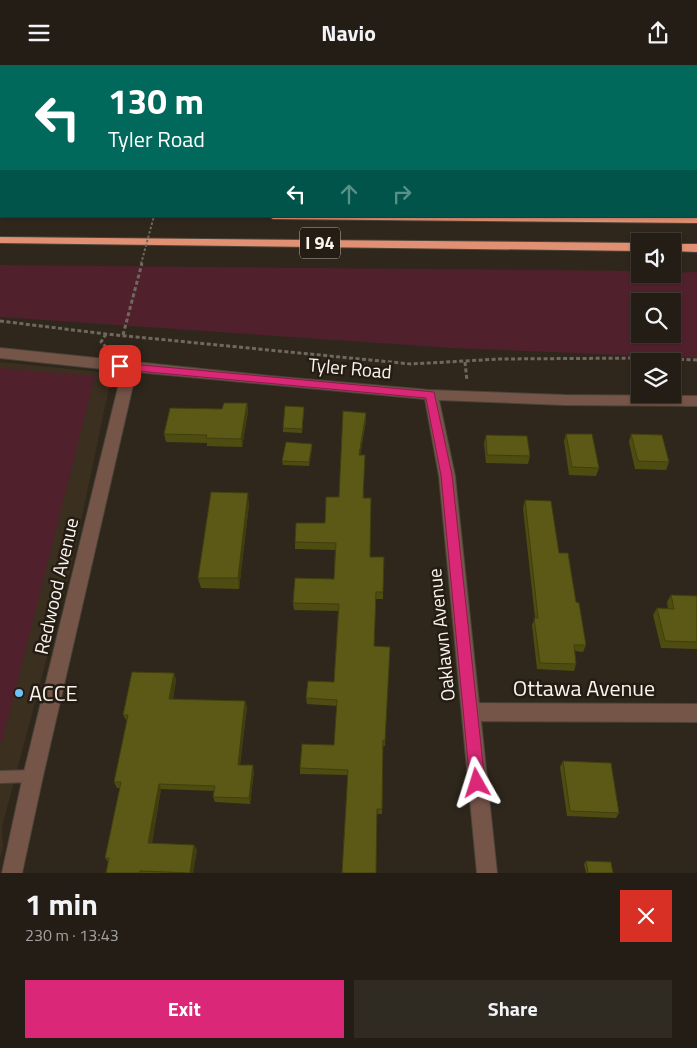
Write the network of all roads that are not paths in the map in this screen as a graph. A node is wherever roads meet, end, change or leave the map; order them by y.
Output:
1 (379, 217) edge
2 (697, 220) edge
3 (0, 240) edge
4 (631, 247) edge
5 (681, 247) edge
6 (697, 248) edge
7 (0, 353) edge
8 (130, 367) junction
9 (431, 395) junction
10 (697, 401) edge
11 (470, 712) junction
12 (697, 713) edge
13 (33, 776) junction
14 (0, 777) edge
15 (12, 873) edge
16 (487, 873) edge

1 - 2 highway, I 94
3 - 4 highway, I 94
5 - 6 highway
7 - 8 street, Tyler Road
8 - 9 street, Tyler Road
8 - 13 street, Redwood Avenue
9 - 10 street, Tyler Road
9 - 11 street, Oaklawn Avenue
11 - 12 street, Ottawa Avenue
11 - 16 street, Oaklawn Avenue
13 - 14 lane
13 - 15 street, Redwood Avenue

